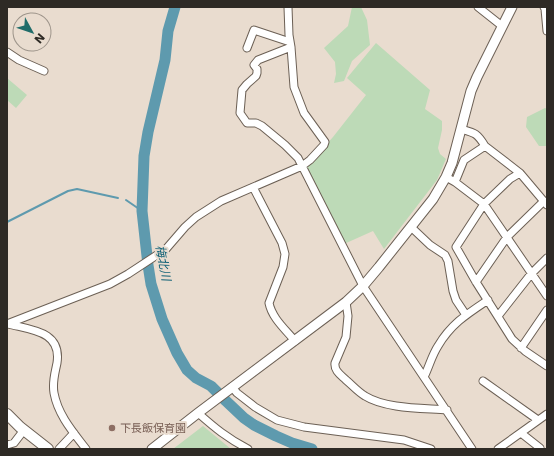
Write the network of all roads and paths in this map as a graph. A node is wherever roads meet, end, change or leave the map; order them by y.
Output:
1 (288, 7) edge
2 (478, 7) edge
3 (512, 7) edge
4 (544, 7) edge
5 (502, 26) junction
6 (547, 31) edge
7 (291, 45) junction
8 (247, 48) dead end
9 (7, 52) edge
10 (44, 71) dead end
11 (461, 130) junction
12 (485, 146) junction
13 (302, 166) junction
14 (520, 173) junction
15 (446, 177) junction
16 (455, 182) junction
17 (253, 188) junction
18 (546, 203) edge
19 (484, 204) junction
20 (410, 227) junction
21 (507, 237) junction
22 (547, 258) edge
23 (531, 274) junction
24 (476, 282) junction
25 (363, 286) junction
26 (547, 296) edge
27 (488, 300) junction
28 (346, 302) junction
29 (547, 310) edge
30 (466, 315) junction
31 (498, 316) junction
32 (8, 324) edge
33 (295, 341) junction
34 (520, 348) junction
35 (547, 366) edge
36 (424, 377) junction
37 (483, 381) dead end
38 (231, 388) junction
39 (447, 410) junction
40 (198, 413) junction
41 (7, 414) edge
42 (547, 414) edge
43 (538, 420) junction
44 (24, 430) junction
45 (521, 433) junction
46 (74, 434) junction
47 (7, 445) edge
48 (540, 448) dead end
49 (48, 449) edge
50 (59, 449) edge
51 (86, 449) edge
52 (152, 449) edge
53 (248, 449) edge
54 (431, 449) edge
55 (472, 449) edge
56 (498, 449) edge

1 - 7 street
2 - 5 street
3 - 5 street
4 - 6 street
5 - 11 street
7 - 8 street
7 - 13 street
7 - 13 street
9 - 10 street
11 - 12 street
11 - 15 street
12 - 14 street
12 - 16 street
13 - 17 street
13 - 25 street
14 - 18 street
14 - 19 street
15 - 16 street
15 - 20 street
16 - 19 street
17 - 32 street
17 - 33 street
18 - 21 street
19 - 21 street
19 - 24 street
20 - 25 street
20 - 30 street
21 - 23 street
21 - 24 street
22 - 23 street
23 - 26 street
23 - 31 street
24 - 27 street
25 - 28 street
25 - 36 street
27 - 30 street
27 - 31 street
28 - 33 street
28 - 39 street
29 - 34 street
30 - 36 street
31 - 34 street
32 - 46 street
33 - 38 street
34 - 35 street
36 - 39 street
37 - 43 street
38 - 40 street
38 - 54 street
39 - 55 street
40 - 52 street
40 - 53 street
41 - 44 main road
42 - 43 street
43 - 45 street
44 - 47 street
44 - 49 main road
45 - 48 street
45 - 56 street
46 - 50 street
46 - 51 street

